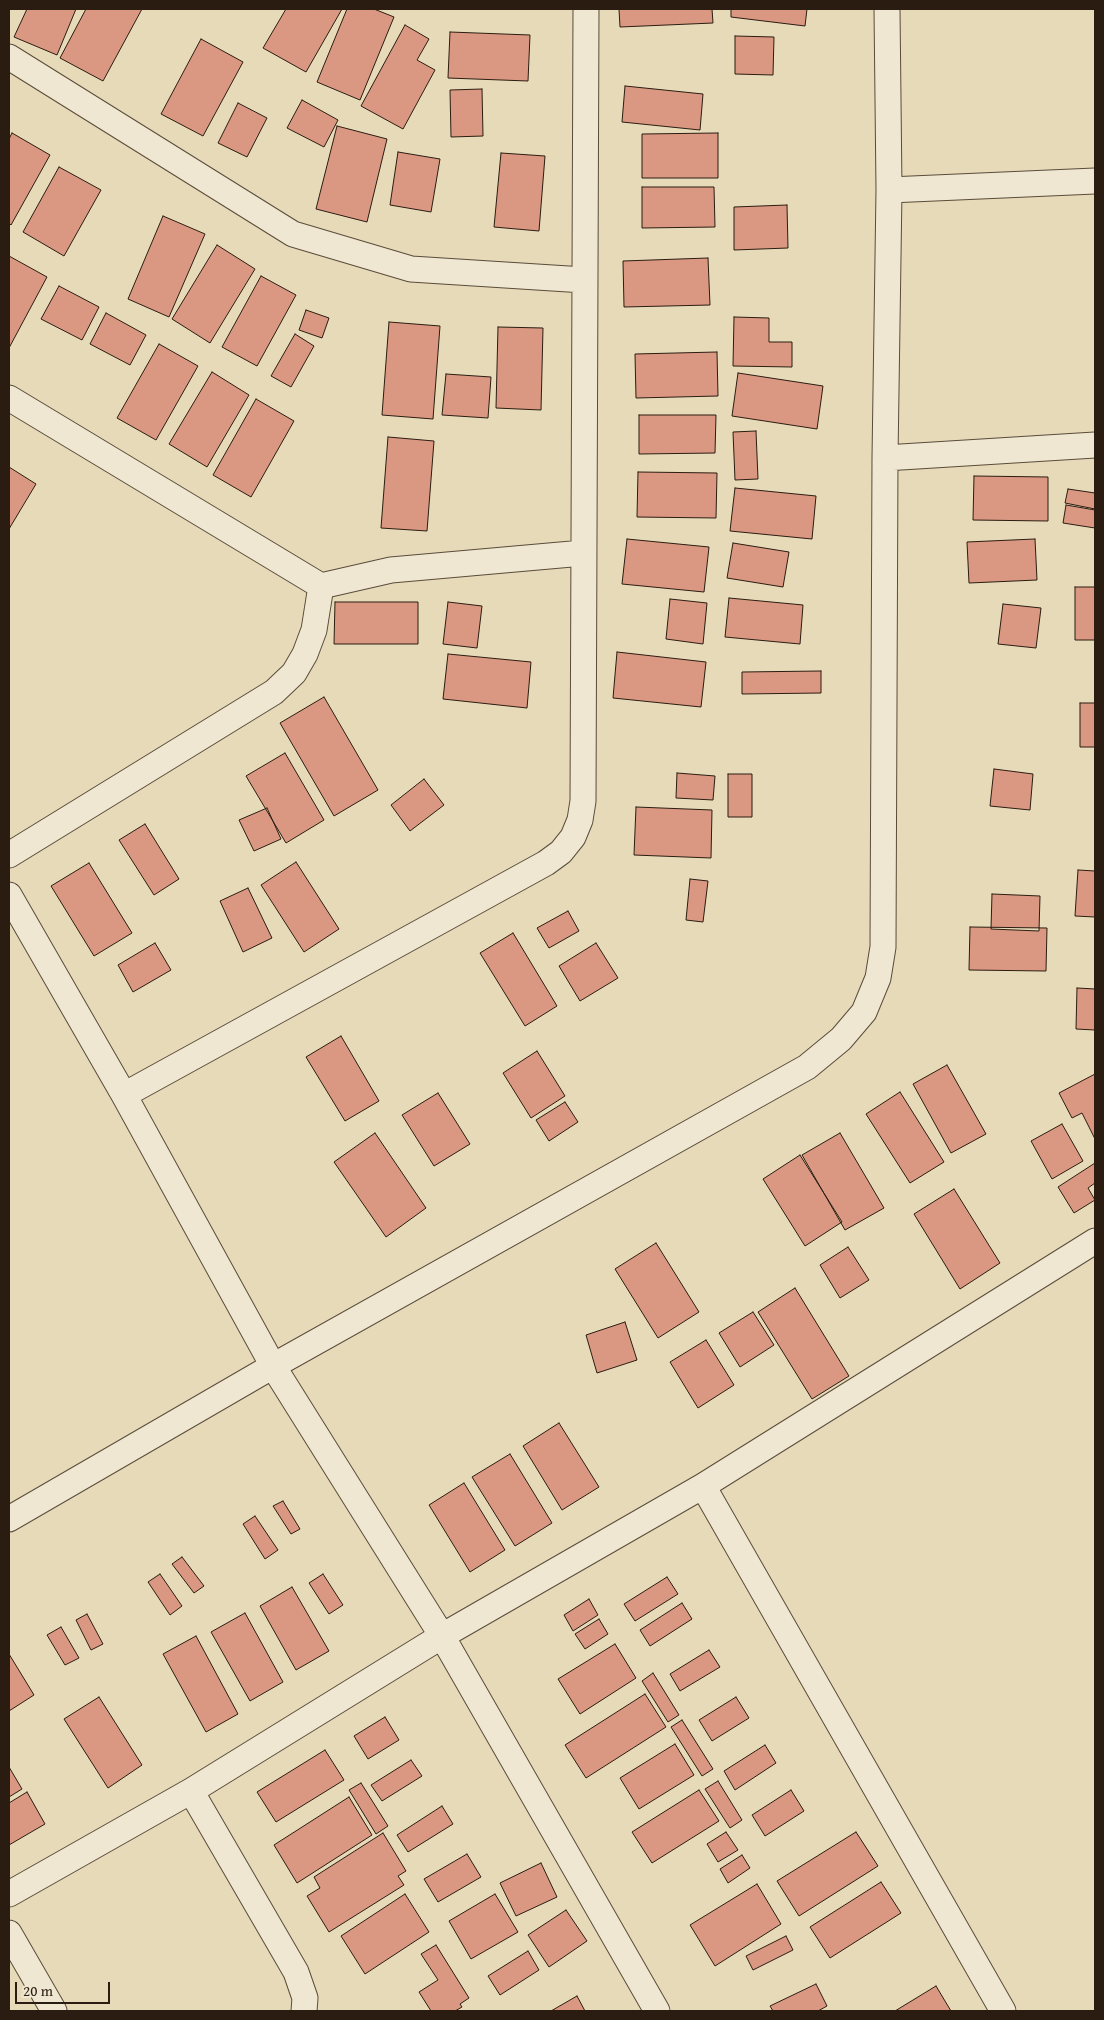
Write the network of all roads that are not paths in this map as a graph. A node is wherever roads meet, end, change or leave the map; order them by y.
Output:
1 (586, 9) edge
2 (888, 9) edge
3 (9, 57) edge
4 (1095, 181) edge
5 (890, 190) junction
6 (584, 280) junction
7 (9, 398) edge
8 (1095, 445) edge
9 (885, 458) junction
10 (583, 553) junction
11 (321, 586) junction
12 (9, 854) edge
13 (9, 895) edge
14 (124, 1094) junction
15 (1095, 1241) edge
16 (273, 1366) junction
17 (703, 1486) junction
18 (9, 1519) edge
19 (442, 1636) junction
20 (191, 1792) junction
21 (9, 1894) edge
22 (9, 1933) edge
23 (54, 2011) edge
24 (304, 2011) edge
25 (657, 2011) edge
26 (1003, 2011) edge

1 - 6 street
2 - 5 street
3 - 6 street
4 - 5 street
5 - 9 street
6 - 10 street
7 - 11 street
8 - 9 street
9 - 16 street
10 - 11 street
10 - 14 street
11 - 12 street
13 - 14 street
14 - 16 street
15 - 17 street
16 - 18 street
16 - 19 street
17 - 19 street
17 - 26 street
19 - 20 street
19 - 25 street
20 - 21 street
20 - 24 street
22 - 23 street

